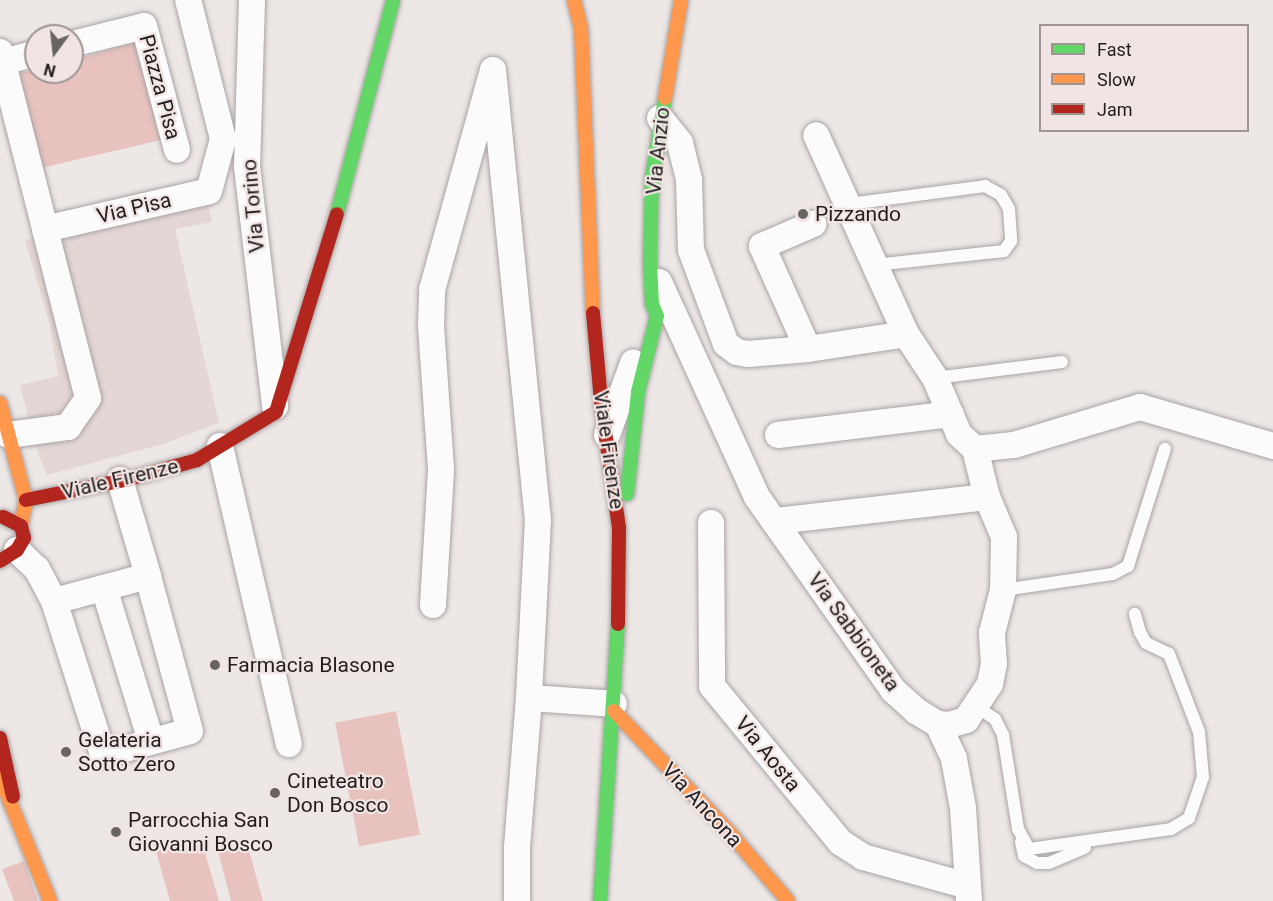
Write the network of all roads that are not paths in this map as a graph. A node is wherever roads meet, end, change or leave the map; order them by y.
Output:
1 (189, 0) edge
2 (252, 0) edge
3 (393, 0) edge
4 (574, 0) edge
5 (681, 0) edge
6 (84, 41) edge
7 (24, 54) edge
8 (1, 57) edge
9 (660, 118) junction
10 (816, 135) dead end
11 (177, 150) dead end
12 (849, 204) junction
13 (813, 225) dead end
14 (45, 229) junction
15 (650, 263) junction
16 (875, 265) junction
17 (652, 304) junction
18 (593, 319) junction
19 (906, 334) junction
20 (609, 346) dead end
21 (633, 346) joint
22 (808, 349) junction
23 (1062, 362) dead end
24 (935, 378) junction
25 (0, 403) edge
26 (276, 412) junction
27 (951, 414) junction
28 (8, 435) junction
29 (607, 435) junction
30 (778, 435) dead end
31 (220, 446) junction
32 (1273, 446) edge
33 (1165, 448) dead end
34 (975, 449) junction
35 (120, 480) junction
36 (987, 496) junction
37 (26, 500) junction
38 (3, 517) edge
39 (776, 521) junction
40 (711, 523) dead end
41 (619, 528) junction
42 (12, 546) edge
43 (148, 576) junction
44 (104, 588) junction
45 (1003, 590) junction
46 (54, 601) junction
47 (433, 605) dead end
48 (1135, 614) dead end
49 (529, 698) junction
50 (977, 707) junction
51 (614, 708) junction
52 (938, 724) junction
53 (0, 738) edge
54 (151, 741) junction
55 (289, 744) dead end
56 (0, 777) edge
57 (19, 825) junction
58 (1018, 829) junction
59 (1085, 848) dead end
60 (969, 894) edge
61 (50, 901) edge
62 (517, 901) edge
63 (600, 901) edge
64 (788, 901) edge

1 - 14 street, Via Pisa
2 - 26 street, Via Torino
3 - 26 main road
4 - 18 main road, Viale Firenze
5 - 9 main road, Via Anzio
6 - 11 street, Piazza Pisa
7 - 8 street
8 - 14 street
9 - 15 main road, Via Anzio
9 - 22 street
10 - 12 street
12 - 16 street
12 - 16 lane
13 - 22 street
14 - 28 street
15 - 17 main road, Via Anzio
15 - 39 street, Via Sabbioneta
16 - 19 street
17 - 21 main road
17 - 41 main road, Via Anzio
18 - 20 main road
18 - 29 main road, Viale Firenze
19 - 22 street
19 - 24 street
21 - 29 street
23 - 24 lane
24 - 27 street
25 - 28 main road
26 - 31 main road, Viale Firenze
27 - 30 street
27 - 34 street
28 - 37 main road
29 - 41 main road, Viale Firenze
31 - 35 main road, Viale Firenze
31 - 55 street
32 - 34 street
33 - 45 lane
34 - 36 street
35 - 37 main road, Viale Firenze
35 - 43 street
36 - 39 street
36 - 45 street
37 - 38 main road
37 - 42 main road
38 - 42 main road
39 - 52 street, Via Sabbioneta
40 - 60 street, Via Aosta
41 - 51 main road, Viale Firenze
42 - 46 street
43 - 44 street
43 - 54 street
44 - 46 street
44 - 54 street
45 - 50 street
46 - 54 street
47 - 49 street
48 - 58 lane
49 - 51 street
49 - 62 street
50 - 52 street
50 - 58 lane
51 - 63 main road, Viale Firenze
51 - 64 main road, Via Ancona
52 - 60 street, Via Aosta
53 - 57 main road
56 - 57 main road
57 - 61 main road
58 - 59 lane

